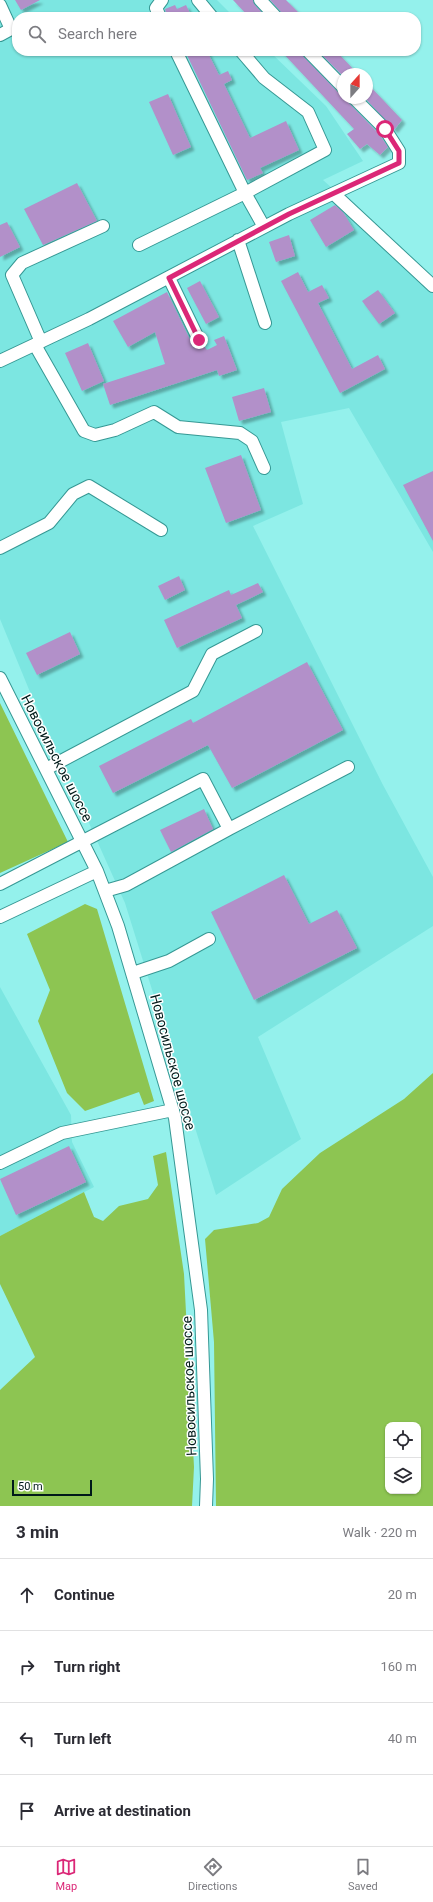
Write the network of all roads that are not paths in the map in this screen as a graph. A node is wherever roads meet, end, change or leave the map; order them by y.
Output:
1 (162, 0) edge
2 (198, 0) edge
3 (260, 0) edge
4 (0, 4) edge
5 (158, 12) edge
6 (208, 12) edge
7 (271, 12) edge
8 (0, 35) edge
9 (178, 56) edge
10 (245, 56) edge
11 (313, 56) edge
12 (337, 81) edge
13 (360, 104) edge
14 (246, 193) junction
15 (334, 194) junction
16 (103, 226) dead end
17 (264, 227) junction
18 (238, 240) junction
19 (140, 245) dead end
20 (169, 278) junction
21 (433, 286) edge
22 (265, 323) dead end
23 (199, 340) dead end
24 (38, 343) junction
25 (0, 361) edge
26 (264, 468) dead end
27 (161, 530) dead end
28 (0, 548) edge
29 (256, 631) dead end
30 (0, 678) edge
31 (348, 767) dead end
32 (46, 769) junction
33 (229, 829) junction
34 (82, 841) junction
35 (97, 871) junction
36 (0, 884) edge
37 (105, 891) junction
38 (0, 917) edge
39 (209, 939) dead end
40 (133, 973) junction
41 (173, 1110) junction
42 (0, 1163) edge
43 (206, 1506) edge

1 - 5 street
2 - 6 street
3 - 7 street
4 - 8 street
9 - 14 street
10 - 14 street
11 - 12 street
13 - 15 street
14 - 17 street
14 - 19 street
15 - 17 street
15 - 21 street
16 - 24 street
17 - 18 street
18 - 20 street
18 - 22 street
20 - 23 street
20 - 24 street
24 - 25 street
24 - 26 street
27 - 28 street
29 - 32 street
30 - 32 street, Новосильское шоссе
31 - 33 street
32 - 34 street, Новосильское шоссе
33 - 34 street
33 - 37 street
34 - 35 street, Новосильское шоссе
34 - 36 street
35 - 37 street, Новосильское шоссе
35 - 38 street
37 - 40 street, Новосильское шоссе
39 - 40 street
40 - 41 street, Новосильское шоссе
41 - 42 street
41 - 43 street, Новосильское шоссе

